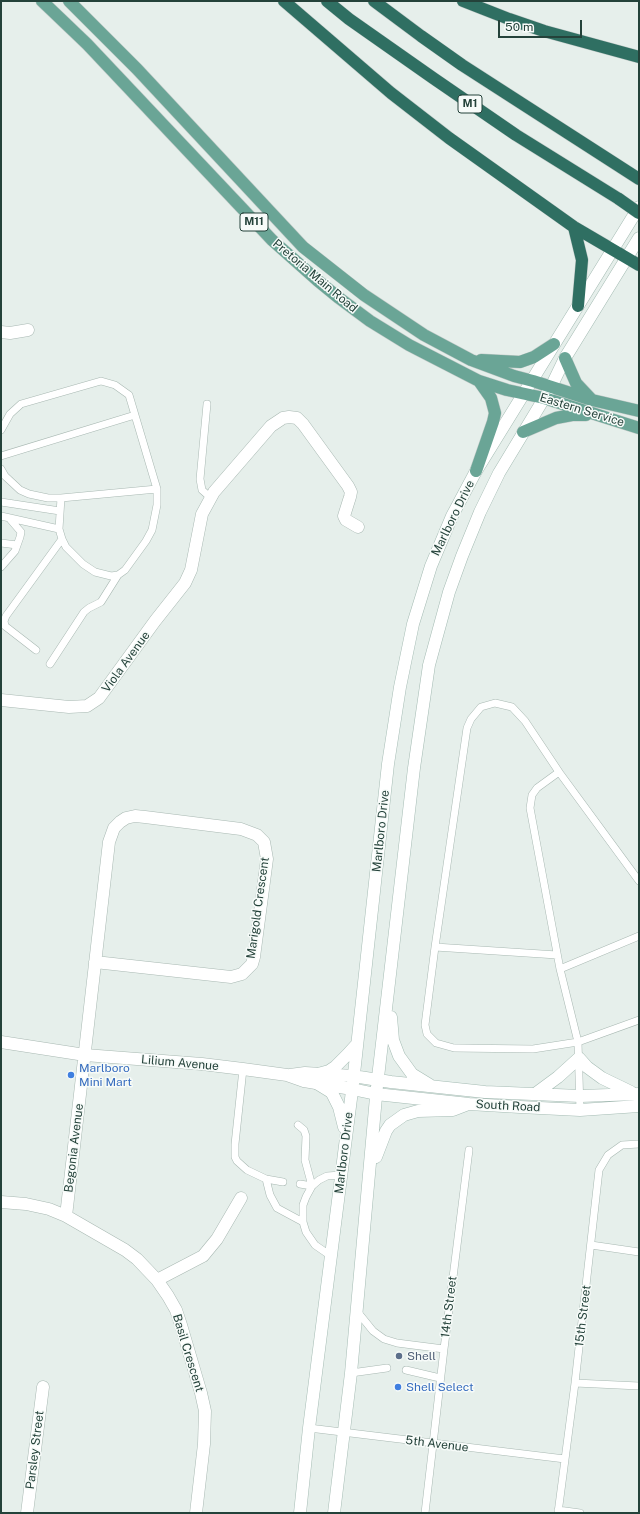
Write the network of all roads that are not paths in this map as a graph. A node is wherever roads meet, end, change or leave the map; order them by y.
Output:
1 (42, 1) edge
2 (69, 1) edge
3 (284, 1) edge
4 (327, 1) edge
5 (374, 1) edge
6 (463, 1) edge
7 (639, 57) edge
8 (636, 177) edge
9 (639, 207) edge
10 (639, 213) edge
11 (574, 226) junction
12 (639, 238) edge
13 (612, 250) junction
14 (627, 258) junction
15 (639, 265) edge
16 (578, 306) junction
17 (28, 330) dead end
18 (1, 332) edge
19 (554, 344) junction
20 (565, 358) junction
21 (471, 360) junction
22 (479, 381) junction
23 (533, 381) junction
24 (551, 386) junction
25 (525, 393) junction
26 (544, 398) junction
27 (592, 400) junction
28 (207, 404) dead end
29 (639, 411) edge
30 (135, 415) junction
31 (596, 415) junction
32 (639, 428) edge
33 (1, 430) edge
34 (524, 432) junction
35 (1, 456) edge
36 (1, 469) edge
37 (476, 471) junction
38 (157, 489) junction
39 (61, 498) junction
40 (211, 498) junction
41 (1, 502) edge
42 (60, 511) junction
43 (1, 516) edge
44 (9, 518) junction
45 (358, 526) dead end
46 (59, 529) junction
47 (62, 539) junction
48 (1, 543) edge
49 (17, 545) junction
50 (1, 568) edge
51 (118, 575) junction
52 (36, 650) dead end
53 (50, 664) dead end
54 (1, 700) edge
55 (559, 772) junction
56 (639, 881) edge
57 (639, 936) edge
58 (435, 947) junction
59 (557, 955) junction
60 (96, 962) junction
61 (560, 969) junction
62 (388, 994) junction
63 (639, 1020) edge
64 (1, 1042) edge
65 (578, 1042) junction
66 (357, 1044) junction
67 (85, 1055) junction
68 (579, 1058) junction
69 (243, 1069) junction
70 (353, 1076) junction
71 (318, 1079) junction
72 (378, 1081) junction
73 (434, 1087) junction
74 (352, 1090) junction
75 (376, 1094) junction
76 (535, 1094) junction
77 (637, 1094) edge
78 (580, 1096) junction
79 (469, 1104) junction
80 (639, 1106) edge
81 (580, 1110) junction
82 (298, 1126) dead end
83 (346, 1134) junction
84 (639, 1144) edge
85 (470, 1150) dead end
86 (341, 1176) junction
87 (266, 1179) junction
88 (283, 1182) dead end
89 (369, 1183) junction
90 (300, 1184) dead end
91 (312, 1186) junction
92 (241, 1198) dead end
93 (1, 1202) edge
94 (66, 1216) junction
95 (303, 1222) junction
96 (591, 1245) junction
97 (639, 1252) edge
98 (331, 1256) junction
99 (157, 1280) junction
100 (356, 1309) junction
101 (444, 1349) junction
102 (387, 1368) dead end
103 (406, 1370) dead end
104 (351, 1374) junction
105 (440, 1378) junction
106 (575, 1383) junction
107 (639, 1386) edge
108 (43, 1387) dead end
109 (309, 1428) junction
110 (344, 1432) junction
111 (433, 1443) junction
112 (565, 1458) junction
113 (558, 1512) edge
114 (27, 1513) edge
115 (196, 1513) edge
116 (300, 1513) edge
117 (334, 1513) edge
118 (425, 1513) edge
119 (580, 1513) edge

1 - 22 main road, Pretoria Main Road / M11
2 - 21 main road, Pretoria Main Road / M11
3 - 11 highway
4 - 10 highway, M1, bridge
5 - 8 highway, M1
6 - 7 highway
9 - 13 street, Marlboro Drive
11 - 13 highway
11 - 16 highway
12 - 14 street, Marlboro Drive
13 - 14 highway
13 - 16 street, Marlboro Drive
14 - 15 highway
14 - 20 street, Marlboro Drive
16 - 19 street, Marlboro Drive
17 - 18 street
19 - 21 main road
19 - 23 street, Marlboro Drive
20 - 24 street, Marlboro Drive
20 - 27 main road
21 - 23 main road, Pretoria Main Road / M11
22 - 25 main road, Pretoria Main Road / M11
22 - 37 main road
23 - 24 main road, Eastern Service / M11
23 - 25 street, Marlboro Drive
24 - 26 street, Marlboro Drive
24 - 27 main road, Eastern Service / M11
25 - 26 main road, Eastern Service / M11
25 - 37 street, Marlboro Drive
26 - 31 main road, Eastern Service / M11
26 - 34 street, Marlboro Drive
27 - 29 main road, Eastern Service / M11
28 - 40 lane
30 - 33 lane
30 - 35 lane
30 - 38 lane
31 - 32 main road, Eastern Service / M11
31 - 34 main road
34 - 62 street, Marlboro Drive
36 - 39 lane
37 - 66 street, Marlboro Drive
38 - 39 lane
38 - 51 lane
39 - 42 lane
40 - 45 street, Viola Avenue
40 - 54 street, Viola Avenue
41 - 42 lane
42 - 46 lane
43 - 44 lane
44 - 46 lane
44 - 49 lane
46 - 47 lane
47 - 51 lane
47 - 52 lane
48 - 49 lane
49 - 50 lane
51 - 53 lane
55 - 56 lane
55 - 58 lane
55 - 59 lane
57 - 61 lane
58 - 59 lane
58 - 65 lane
59 - 61 lane
60 - 60 street, Marigold Crescent
60 - 67 street, Marigold Crescent
61 - 65 lane
62 - 72 street, Marlboro Drive
62 - 73 street
63 - 65 lane
64 - 67 street, Lilium Avenue
65 - 68 lane
66 - 70 street, Marlboro Drive
66 - 71 street
67 - 69 street, Lilium Avenue
67 - 94 street, Begonia Avenue
68 - 76 street
68 - 77 street
68 - 78 lane
69 - 71 street, Lilium Avenue
69 - 87 lane
70 - 71 street, Lilium Avenue
70 - 72 street, Lilium Avenue
70 - 74 street, Marlboro Drive
71 - 74 street, Lilium Avenue
71 - 83 street
72 - 73 street, South Road
72 - 75 street, Marlboro Drive
73 - 76 street, South Road
74 - 75 street, South Road
74 - 83 street, Marlboro Drive
75 - 79 street, South Road
75 - 89 street, Marlboro Drive
76 - 78 street, South Road
77 - 78 street, South Road
78 - 81 lane
79 - 81 street, South Road
79 - 89 street
80 - 81 street, South Road
82 - 91 lane
83 - 86 street, Marlboro Drive
84 - 96 lane, 15th Street
85 - 101 lane, 14th Street
86 - 91 lane
86 - 98 street, Marlboro Drive
87 - 88 lane
87 - 95 lane
89 - 100 street, Marlboro Drive
90 - 91 lane
91 - 95 lane
92 - 99 street
93 - 94 street, Basil Crescent
94 - 99 street, Basil Crescent
95 - 98 lane
96 - 97 lane
96 - 106 lane, 15th Street
98 - 109 street, Marlboro Drive
99 - 115 street, Basil Crescent
100 - 101 lane
100 - 104 street, Marlboro Drive
101 - 105 lane, 14th Street
102 - 104 lane
103 - 105 lane
104 - 110 street, Marlboro Drive
105 - 111 lane, 14th Street
106 - 107 lane
106 - 112 lane, 15th Street
108 - 114 street, Parsley Street
109 - 110 lane, 5th Avenue
109 - 116 street, Marlboro Drive
110 - 111 lane, 5th Avenue
110 - 117 street, Marlboro Drive
111 - 112 lane, 5th Avenue
111 - 118 lane, 14th Street
112 - 113 lane, 15th Street
113 - 119 lane

